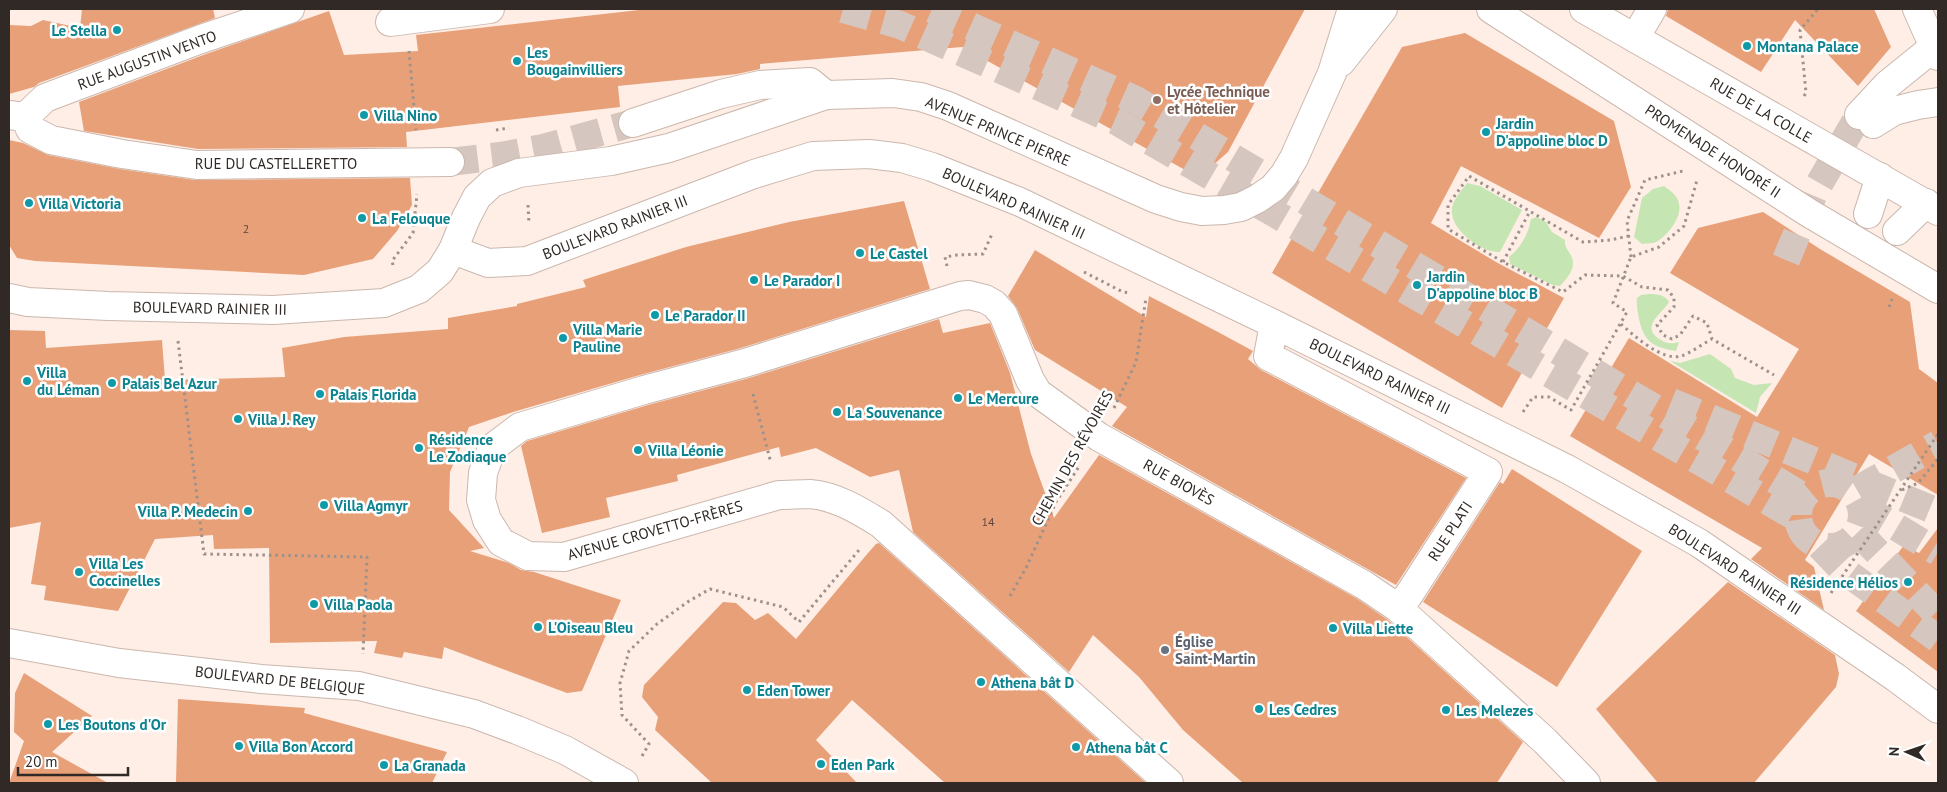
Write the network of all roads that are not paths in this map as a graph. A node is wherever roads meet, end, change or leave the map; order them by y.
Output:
1 (290, 9) edge
2 (1352, 9) edge
3 (1383, 9) edge
4 (1491, 9) edge
5 (1584, 9) edge
6 (1652, 9) edge
7 (1917, 9) edge
8 (1937, 9) edge
9 (478, 16) edge
10 (390, 22) dead end
11 (1635, 38) junction
12 (1936, 52) edge
13 (1332, 73) junction
14 (826, 95) junction
15 (1938, 102) edge
16 (17, 116) edge
17 (633, 123) tunnel mouth
18 (450, 162) tunnel mouth
19 (1880, 177) junction
20 (1934, 204) edge
21 (1868, 214) dead end
22 (1897, 231) dead end
23 (453, 250) junction
24 (1938, 288) edge
25 (9, 298) edge
26 (1002, 314) joint
27 (1274, 324) junction
28 (1398, 608) junction
29 (9, 643) edge
30 (1938, 709) edge
31 (624, 783) edge
32 (1169, 783) edge
33 (1586, 783) edge

1 - 16 street, RUE AUGUSTIN VENTO
2 - 13 street, AVENUE PRINCE PIERRE
3 - 13 street, AVENUE PRINCE PIERRE
4 - 24 street, PROMENADE HONORÉ II
5 - 11 street, RUE DE LA COLLE
6 - 11 street
7 - 12 street
8 - 12 street
9 - 10 street
11 - 19 street, RUE DE LA COLLE
12 - 15 street
13 - 14 street, AVENUE PRINCE PIERRE
14 - 17 street
14 - 23 street, AVENUE PRINCE PIERRE
16 - 18 street, RUE DU CASTELLERETTO
19 - 20 street, RUE DE LA COLLE
19 - 21 street
20 - 22 street
23 - 25 street, BOULEVARD RAINIER III
23 - 27 street, BOULEVARD RAINIER III
26 - 28 street, RUE BIOVÈS
26 - 32 street, AVENUE CROVETTO-FRÈRES
27 - 28 street, RUE PLATI
27 - 30 street, BOULEVARD RAINIER III
28 - 33 street
29 - 31 street, BOULEVARD DE BELGIQUE

